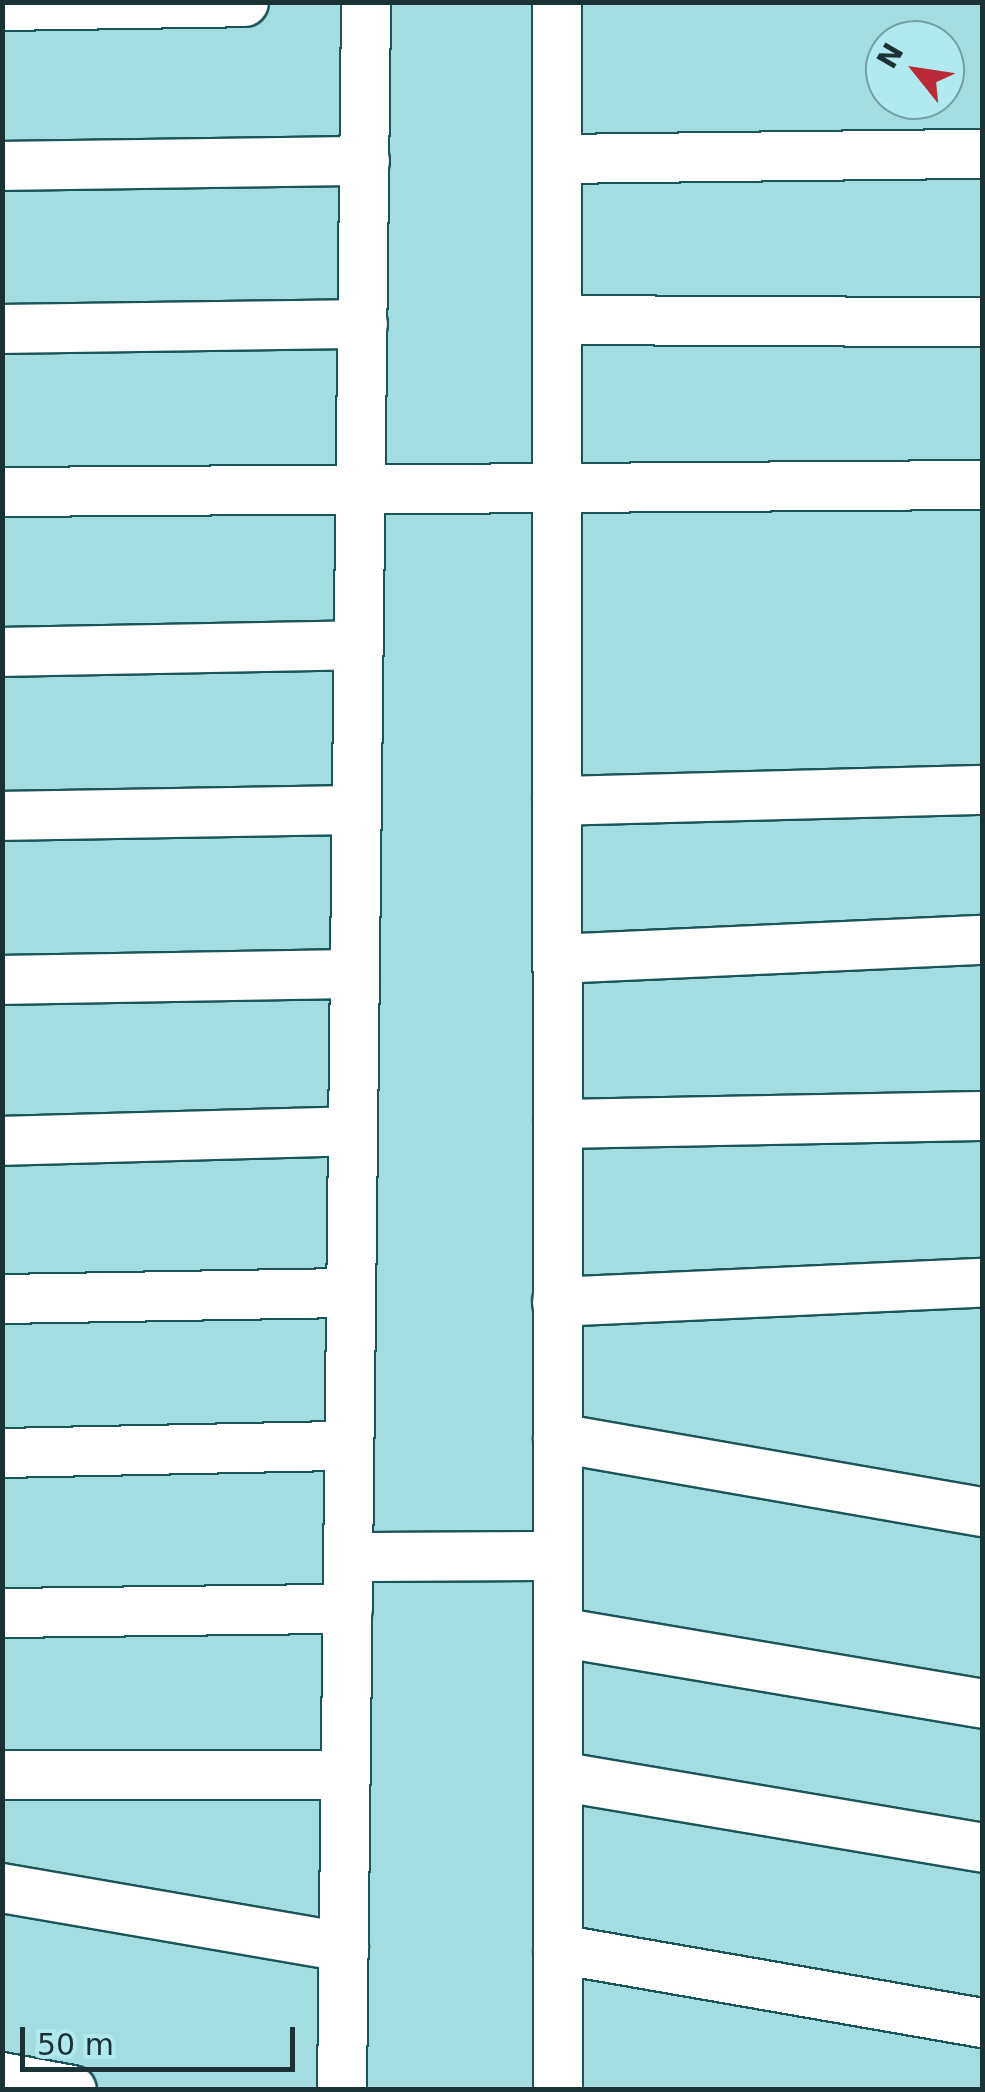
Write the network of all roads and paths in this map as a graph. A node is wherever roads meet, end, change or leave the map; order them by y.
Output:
1 (244, 2) edge
2 (366, 2) edge
3 (557, 2) edge
4 (2, 6) edge
5 (982, 154) edge
6 (557, 158) junction
7 (364, 161) junction
8 (2, 166) edge
9 (558, 320) junction
10 (982, 322) edge
11 (362, 324) junction
12 (2, 330) edge
13 (982, 485) edge
14 (358, 486) junction
15 (557, 486) junction
16 (2, 492) edge
17 (359, 645) junction
18 (2, 652) edge
19 (982, 790) edge
20 (557, 801) junction
21 (357, 810) junction
22 (2, 816) edge
23 (982, 940) edge
24 (558, 959) junction
25 (355, 974) junction
26 (2, 980) edge
27 (982, 1116) edge
28 (558, 1124) junction
29 (353, 1131) junction
30 (2, 1141) edge
31 (982, 1283) edge
32 (351, 1293) junction
33 (2, 1300) edge
34 (557, 1302) junction
35 (558, 1438) junction
36 (350, 1446) junction
37 (2, 1453) edge
38 (982, 1512) edge
39 (558, 1556) junction
40 (349, 1557) junction
41 (348, 1608) junction
42 (2, 1613) edge
43 (558, 1632) junction
44 (982, 1704) edge
45 (2, 1775) edge
46 (346, 1776) junction
47 (558, 1776) junction
48 (982, 1848) edge
49 (2, 1888) edge
50 (344, 1947) junction
51 (558, 1949) junction
52 (982, 2022) edge
53 (2, 2078) edge
54 (60, 2088) edge
55 (342, 2090) edge
56 (558, 2090) edge

1 - 4 street
2 - 7 street
3 - 6 street
5 - 6 street
6 - 9 street
7 - 8 street
7 - 11 street
9 - 10 street
9 - 15 street
11 - 12 street
11 - 14 street
13 - 15 street
14 - 15 street
14 - 16 street
14 - 17 street
15 - 20 street
17 - 18 street
17 - 21 street
19 - 20 street
20 - 24 street
21 - 22 street
21 - 25 street
23 - 24 street
24 - 28 street
25 - 26 street
25 - 29 street
27 - 28 street
28 - 34 street
29 - 30 street
29 - 32 street
31 - 34 street
32 - 33 street
32 - 36 street
34 - 35 street
35 - 38 street
35 - 39 street
36 - 37 street
36 - 40 street
39 - 40 street
39 - 43 street
40 - 41 street
41 - 42 street
41 - 46 street
43 - 44 street
43 - 47 street
45 - 46 street
46 - 50 street
47 - 48 street
47 - 51 street
49 - 50 street
50 - 55 street
51 - 52 street
51 - 56 street
53 - 54 street

